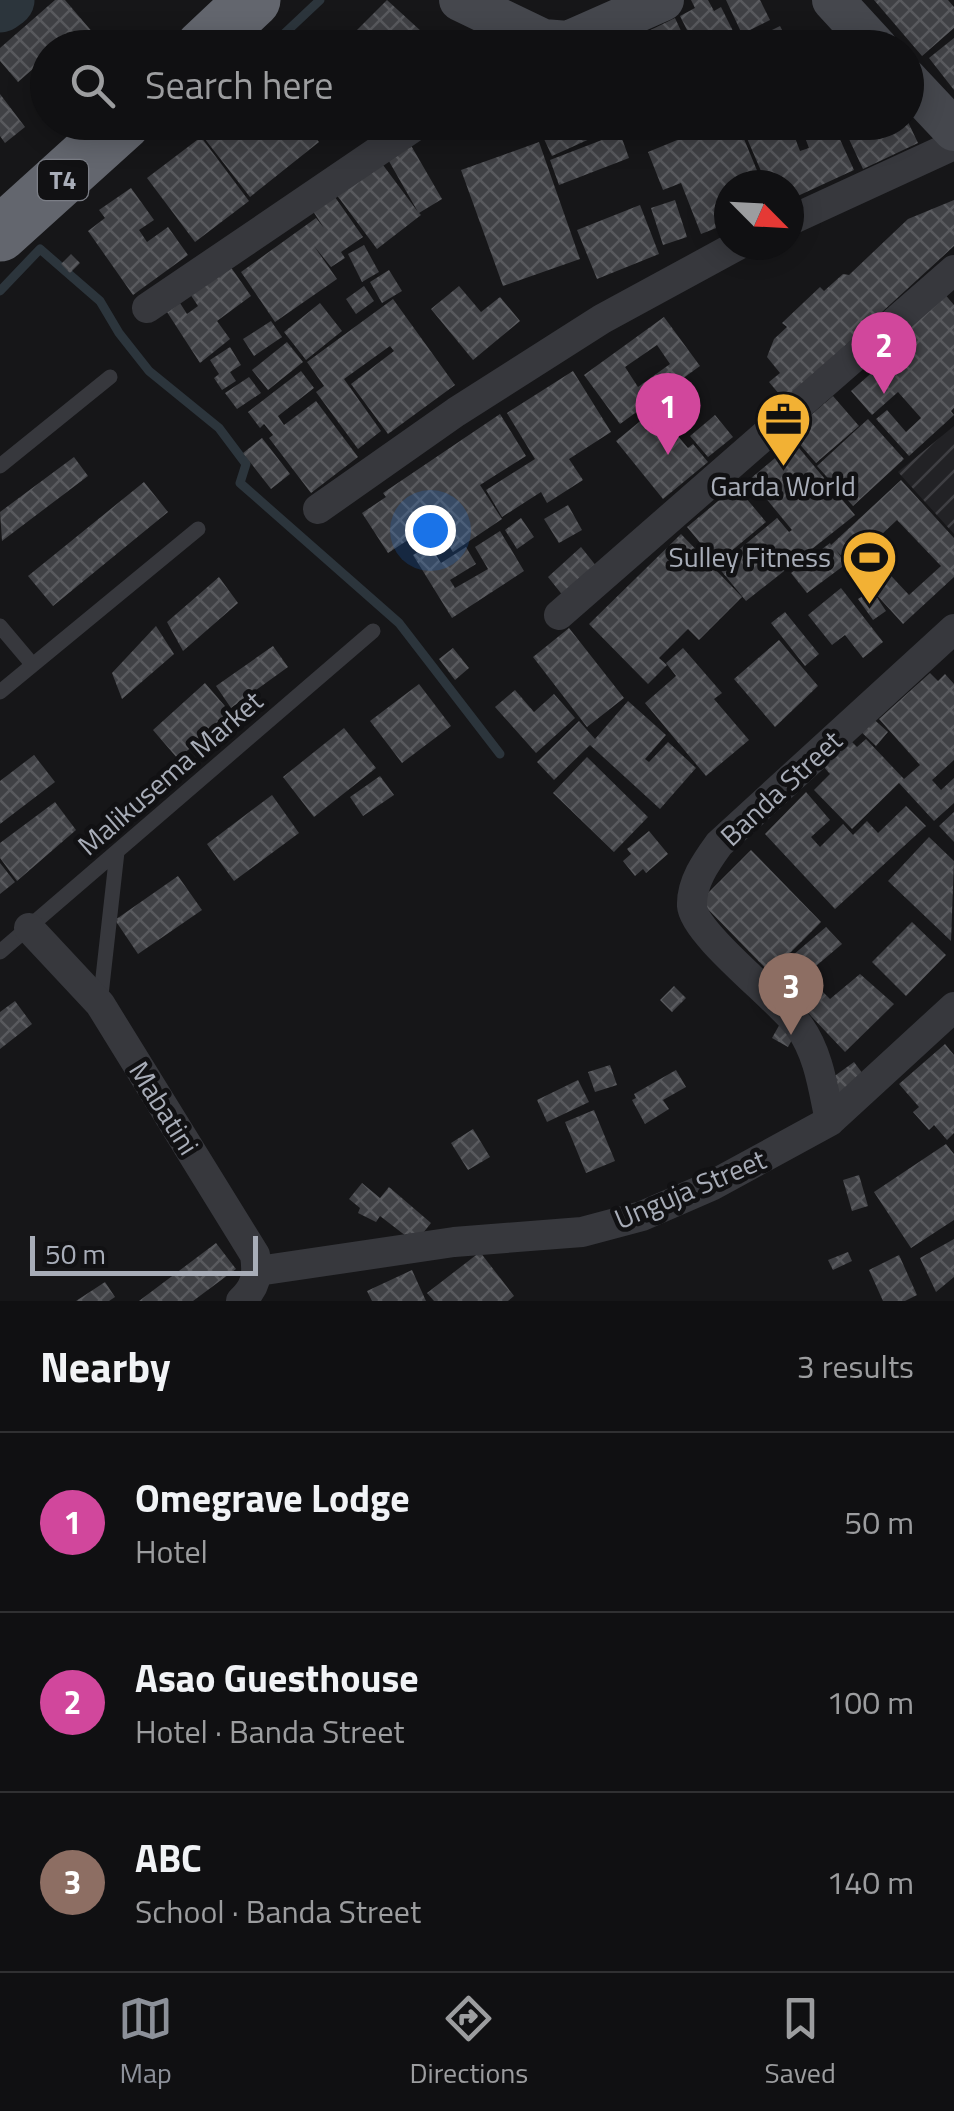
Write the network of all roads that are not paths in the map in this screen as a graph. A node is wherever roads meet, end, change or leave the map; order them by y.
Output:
1 (254, 0) edge
2 (460, 0) edge
3 (664, 0) edge
4 (833, 0) edge
5 (222, 30) edge
6 (512, 30) edge
7 (595, 30) edge
8 (860, 30) edge
9 (924, 98) edge
10 (954, 130) edge
11 (104, 140) edge
12 (394, 140) edge
13 (954, 145) edge
14 (804, 214) edge
15 (0, 234) edge
16 (714, 258) edge
17 (954, 270) edge
18 (147, 308) dead end
19 (110, 377) dead end
20 (0, 466) edge
21 (318, 508) dead end
22 (198, 529) dead end
23 (559, 615) dead end
24 (0, 626) edge
25 (954, 628) edge
26 (373, 631) dead end
27 (32, 664) junction
28 (0, 692) edge
29 (117, 852) junction
30 (30, 928) junction
31 (0, 952) edge
32 (100, 1004) junction
33 (954, 1007) edge
34 (830, 1121) junction
35 (258, 1272) junction
36 (240, 1301) edge

1 - 5 highway
2 - 6 street
3 - 7 street
4 - 8 street
9 - 10 street
11 - 15 highway, T4
12 - 18 street
13 - 14 street
16 - 21 street
17 - 23 street
19 - 20 lane
22 - 27 lane
24 - 27 lane
25 - 34 street, Banda Street
26 - 29 lane, Malikusema Market
27 - 28 lane
29 - 30 lane, Malikusema Market
29 - 32 lane
30 - 31 lane, Malikusema Market
30 - 32 street, Mabatini
32 - 35 street, Mabatini
33 - 34 street, Unguja Street
34 - 35 street, Unguja Street
35 - 36 street

